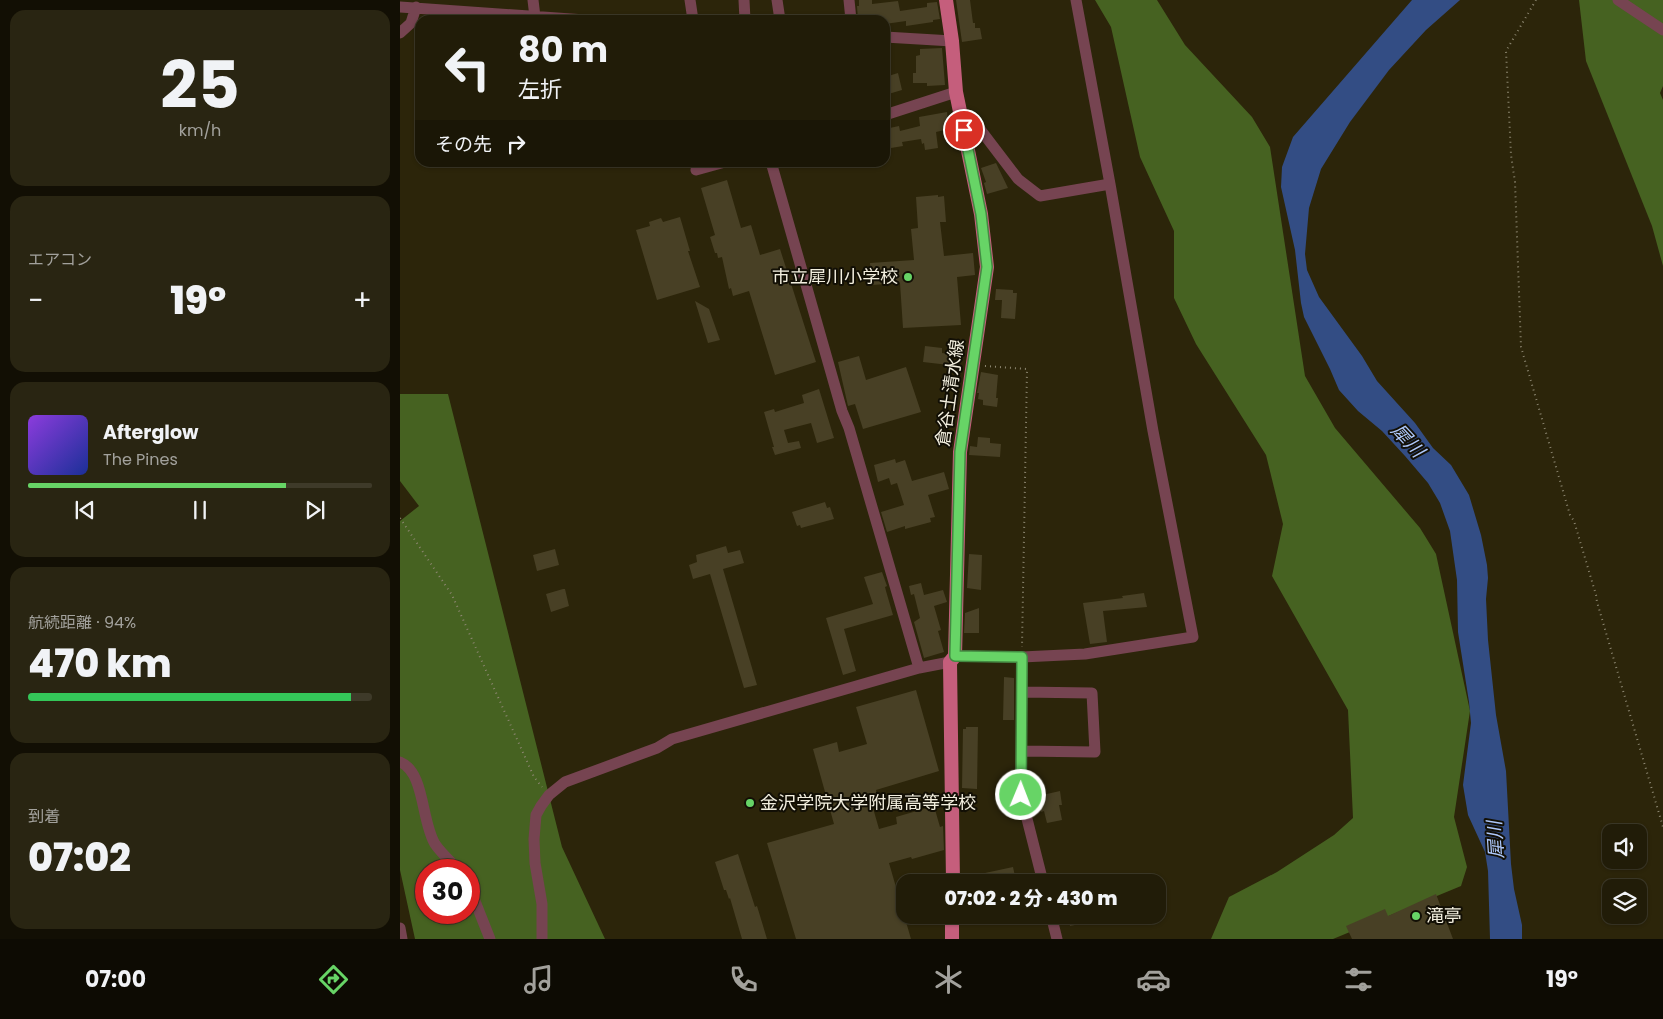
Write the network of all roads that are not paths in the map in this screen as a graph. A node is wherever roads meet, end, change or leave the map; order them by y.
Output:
1 (533, 0) edge
2 (690, 0) edge
3 (744, 0) edge
4 (777, 0) edge
5 (849, 0) edge
6 (946, 0) edge
7 (1076, 0) edge
8 (1618, 0) edge
9 (400, 7) edge
10 (416, 7) junction
11 (511, 15) edge
12 (535, 15) edge
13 (692, 15) edge
14 (745, 15) edge
15 (779, 15) edge
16 (850, 15) edge
17 (1663, 30) edge
18 (400, 33) edge
19 (890, 37) edge
20 (952, 41) junction
21 (956, 92) junction
22 (890, 113) edge
23 (960, 113) junction
24 (707, 167) edge
25 (772, 167) edge
26 (696, 170) dead end
27 (1110, 184) junction
28 (1022, 657) junction
29 (952, 659) junction
30 (919, 668) junction
31 (1022, 692) junction
32 (1022, 751) junction
33 (400, 762) edge
34 (448, 859) edge
35 (953, 874) edge
36 (1041, 874) edge
37 (480, 914) edge
38 (952, 924) edge
39 (1053, 924) edge
40 (400, 928) edge
41 (402, 939) edge
42 (490, 939) edge
43 (542, 939) edge
44 (952, 939) edge
45 (1057, 939) edge

1 - 12 street
2 - 13 street
3 - 14 street
4 - 15 street
5 - 16 street
6 - 20 main road, 倉谷土清水線
7 - 27 street
8 - 17 street
9 - 10 street
10 - 11 street
10 - 18 street
19 - 20 street
20 - 21 main road, 倉谷土清水線
21 - 22 street
21 - 23 main road, 倉谷土清水線
23 - 27 street
23 - 29 main road, 倉谷土清水線
24 - 26 street
25 - 30 street
27 - 28 street
28 - 29 street
28 - 31 street
29 - 30 street
29 - 35 main road, 倉谷土清水線
30 - 43 street
31 - 32 street
31 - 32 street
32 - 36 street
33 - 34 street
37 - 42 street
38 - 44 main road
39 - 45 street
40 - 41 street

